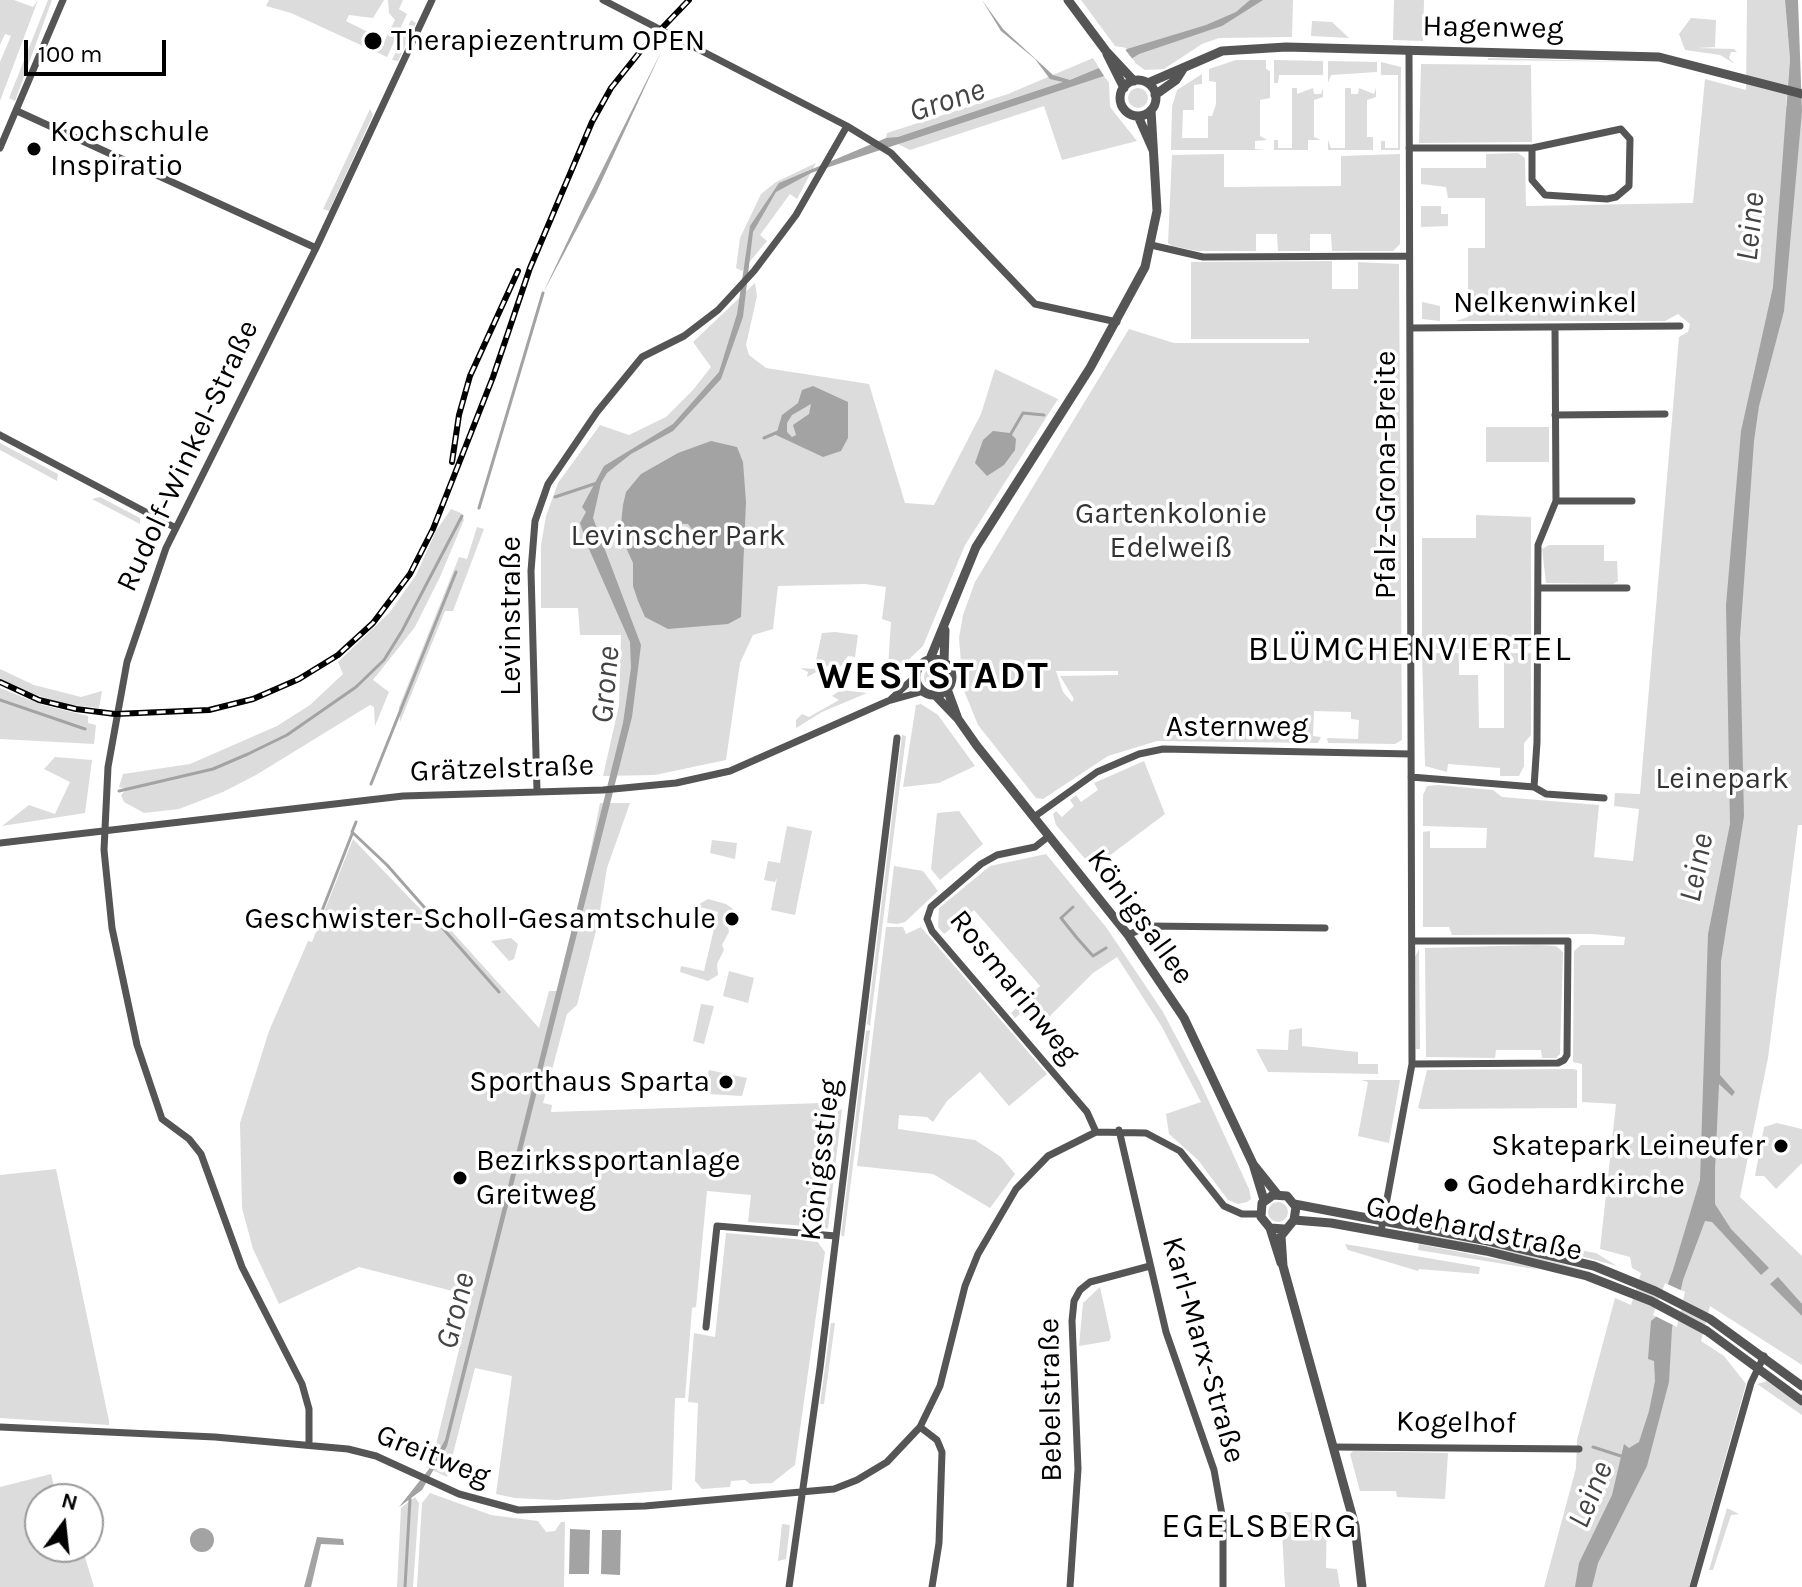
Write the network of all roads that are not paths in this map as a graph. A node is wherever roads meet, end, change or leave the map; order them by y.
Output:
1 (63, 0) edge
2 (432, 0) edge
3 (603, 0) edge
4 (1068, 0) edge
5 (1409, 50) junction
6 (1183, 69) junction
7 (1121, 73) junction
8 (1134, 81) junction
9 (1148, 83) junction
10 (1124, 88) junction
11 (1802, 94) edge
12 (1155, 95) junction
13 (1151, 110) junction
14 (17, 111) junction
15 (1138, 116) junction
16 (847, 126) junction
17 (0, 148) edge
18 (1409, 148) junction
19 (1532, 148) junction
20 (1155, 153) junction
21 (1151, 245) junction
22 (316, 248) junction
23 (1409, 256) junction
24 (1117, 322) junction
25 (1680, 326) dead end
26 (1555, 327) junction
27 (1410, 328) junction
28 (1665, 414) dead end
29 (1555, 415) junction
30 (0, 435) edge
31 (1556, 501) junction
32 (1632, 501) dead end
33 (176, 528) junction
34 (1538, 588) junction
35 (1627, 588) dead end
36 (945, 627) junction
37 (930, 659) junction
38 (944, 662) junction
39 (916, 676) junction
40 (947, 689) junction
41 (929, 693) junction
42 (888, 701) junction
43 (958, 719) junction
44 (897, 738) dead end
45 (1411, 754) junction
46 (1411, 777) junction
47 (1534, 787) junction
48 (537, 791) junction
49 (1604, 798) dead end
50 (1034, 817) junction
51 (104, 832) junction
52 (1049, 836) junction
53 (0, 843) edge
54 (1325, 928) dead end
55 (1128, 935) junction
56 (1412, 941) junction
57 (1412, 1064) junction
58 (1119, 1130) junction
59 (1096, 1132) junction
60 (1253, 1164) junction
61 (1277, 1194) junction
62 (1264, 1200) junction
63 (1294, 1204) junction
64 (1260, 1214) junction
65 (1294, 1220) junction
66 (1382, 1227) junction
67 (1270, 1228) junction
68 (1284, 1229) junction
69 (836, 1236) junction
70 (1150, 1266) junction
71 (1283, 1266) junction
72 (706, 1327) dead end
73 (1762, 1361) junction
74 (1802, 1386) edge
75 (1802, 1401) edge
76 (0, 1427) edge
77 (920, 1427) junction
78 (309, 1443) junction
79 (1333, 1447) junction
80 (1579, 1449) dead end
81 (800, 1494) junction
82 (789, 1587) edge
83 (932, 1587) edge
84 (1070, 1587) edge
85 (1223, 1587) edge
86 (1362, 1587) edge
87 (1693, 1587) edge

1 - 14 street
2 - 22 street, Rudolf-Winkel-Straße
3 - 16 street
4 - 7 street, Königsallee
5 - 6 street, Hagenweg
5 - 11 street, Hagenweg
5 - 18 street, Pfalz-Grona-Breite
6 - 9 street, Hagenweg
6 - 12 street, Hagenweg
7 - 8 street, Königsallee
7 - 10 street, Königsallee
8 - 9 street
8 - 10 street
9 - 12 street
10 - 15 street, Königsallee
12 - 13 street, Königsallee
13 - 15 street
13 - 20 street, Königsallee
14 - 17 street
14 - 22 street
15 - 20 street, Königsallee
16 - 24 street
16 - 48 street, Levinstraße
18 - 19 street
18 - 23 street, Pfalz-Grona-Breite
19 - 19 street
20 - 21 street, Königsallee
21 - 23 street
21 - 24 street, Königsallee
22 - 33 street, Rudolf-Winkel-Straße
23 - 27 street, Pfalz-Grona-Breite
24 - 36 street, Königsallee
25 - 26 street, Nelkenwinkel
26 - 27 street, Nelkenwinkel
26 - 29 street
27 - 45 street, Pfalz-Grona-Breite
28 - 29 street
29 - 31 street
30 - 33 street
31 - 32 street
31 - 34 street
33 - 51 street, Rudolf-Winkel-Straße
34 - 35 street
34 - 47 street
36 - 37 street, Königsallee
36 - 38 street, Königsallee
37 - 38 street
37 - 39 street, Königsallee
38 - 40 street, Königsallee
39 - 41 street, Königsallee
39 - 42 street, Grätzelstraße
40 - 41 street
40 - 43 street, Königsallee
41 - 42 street, Grätzelstraße
41 - 43 street, Königsallee
42 - 48 street, Grätzelstraße
43 - 50 street, Königsallee
44 - 69 street, Königsstieg
45 - 46 street, Pfalz-Grona-Breite
45 - 50 street, Asternweg
46 - 47 street
46 - 56 street, Pfalz-Grona-Breite
47 - 49 street
48 - 51 street, Grätzelstraße
50 - 52 street, Königsallee
51 - 53 street, Grätzelstraße
51 - 78 street, Rudolf-Winkel-Straße
52 - 55 street, Königsallee
52 - 59 street, Rosmarinweg
54 - 55 street
55 - 60 street, Königsallee
56 - 57 street, Pfalz-Grona-Breite
56 - 57 street
57 - 66 street, Pfalz-Grona-Breite
58 - 59 street
58 - 64 street
58 - 70 street, Karl-Marx-Straße
59 - 77 street, Greitweg
60 - 61 street, Königsallee
60 - 62 street, Königsallee
61 - 62 street
61 - 63 street, Königsallee
62 - 64 street
63 - 65 street
63 - 66 street, Godehardstraße
64 - 67 street
65 - 66 street, Godehardstraße
65 - 68 street
66 - 73 street, Godehardstraße
66 - 73 street, Godehardstraße
67 - 68 street
67 - 71 street
68 - 71 street
69 - 72 street
69 - 81 street, Königsstieg
70 - 84 street, Bebelstraße
70 - 85 street, Karl-Marx-Straße
71 - 79 street
73 - 74 street, Godehardstraße
73 - 75 street, Godehardstraße
73 - 87 street
76 - 78 street, Greitweg
77 - 81 street, Greitweg
77 - 83 street
78 - 81 street, Greitweg
79 - 80 street, Kogelhof
79 - 86 street
81 - 82 street, Königsstieg

